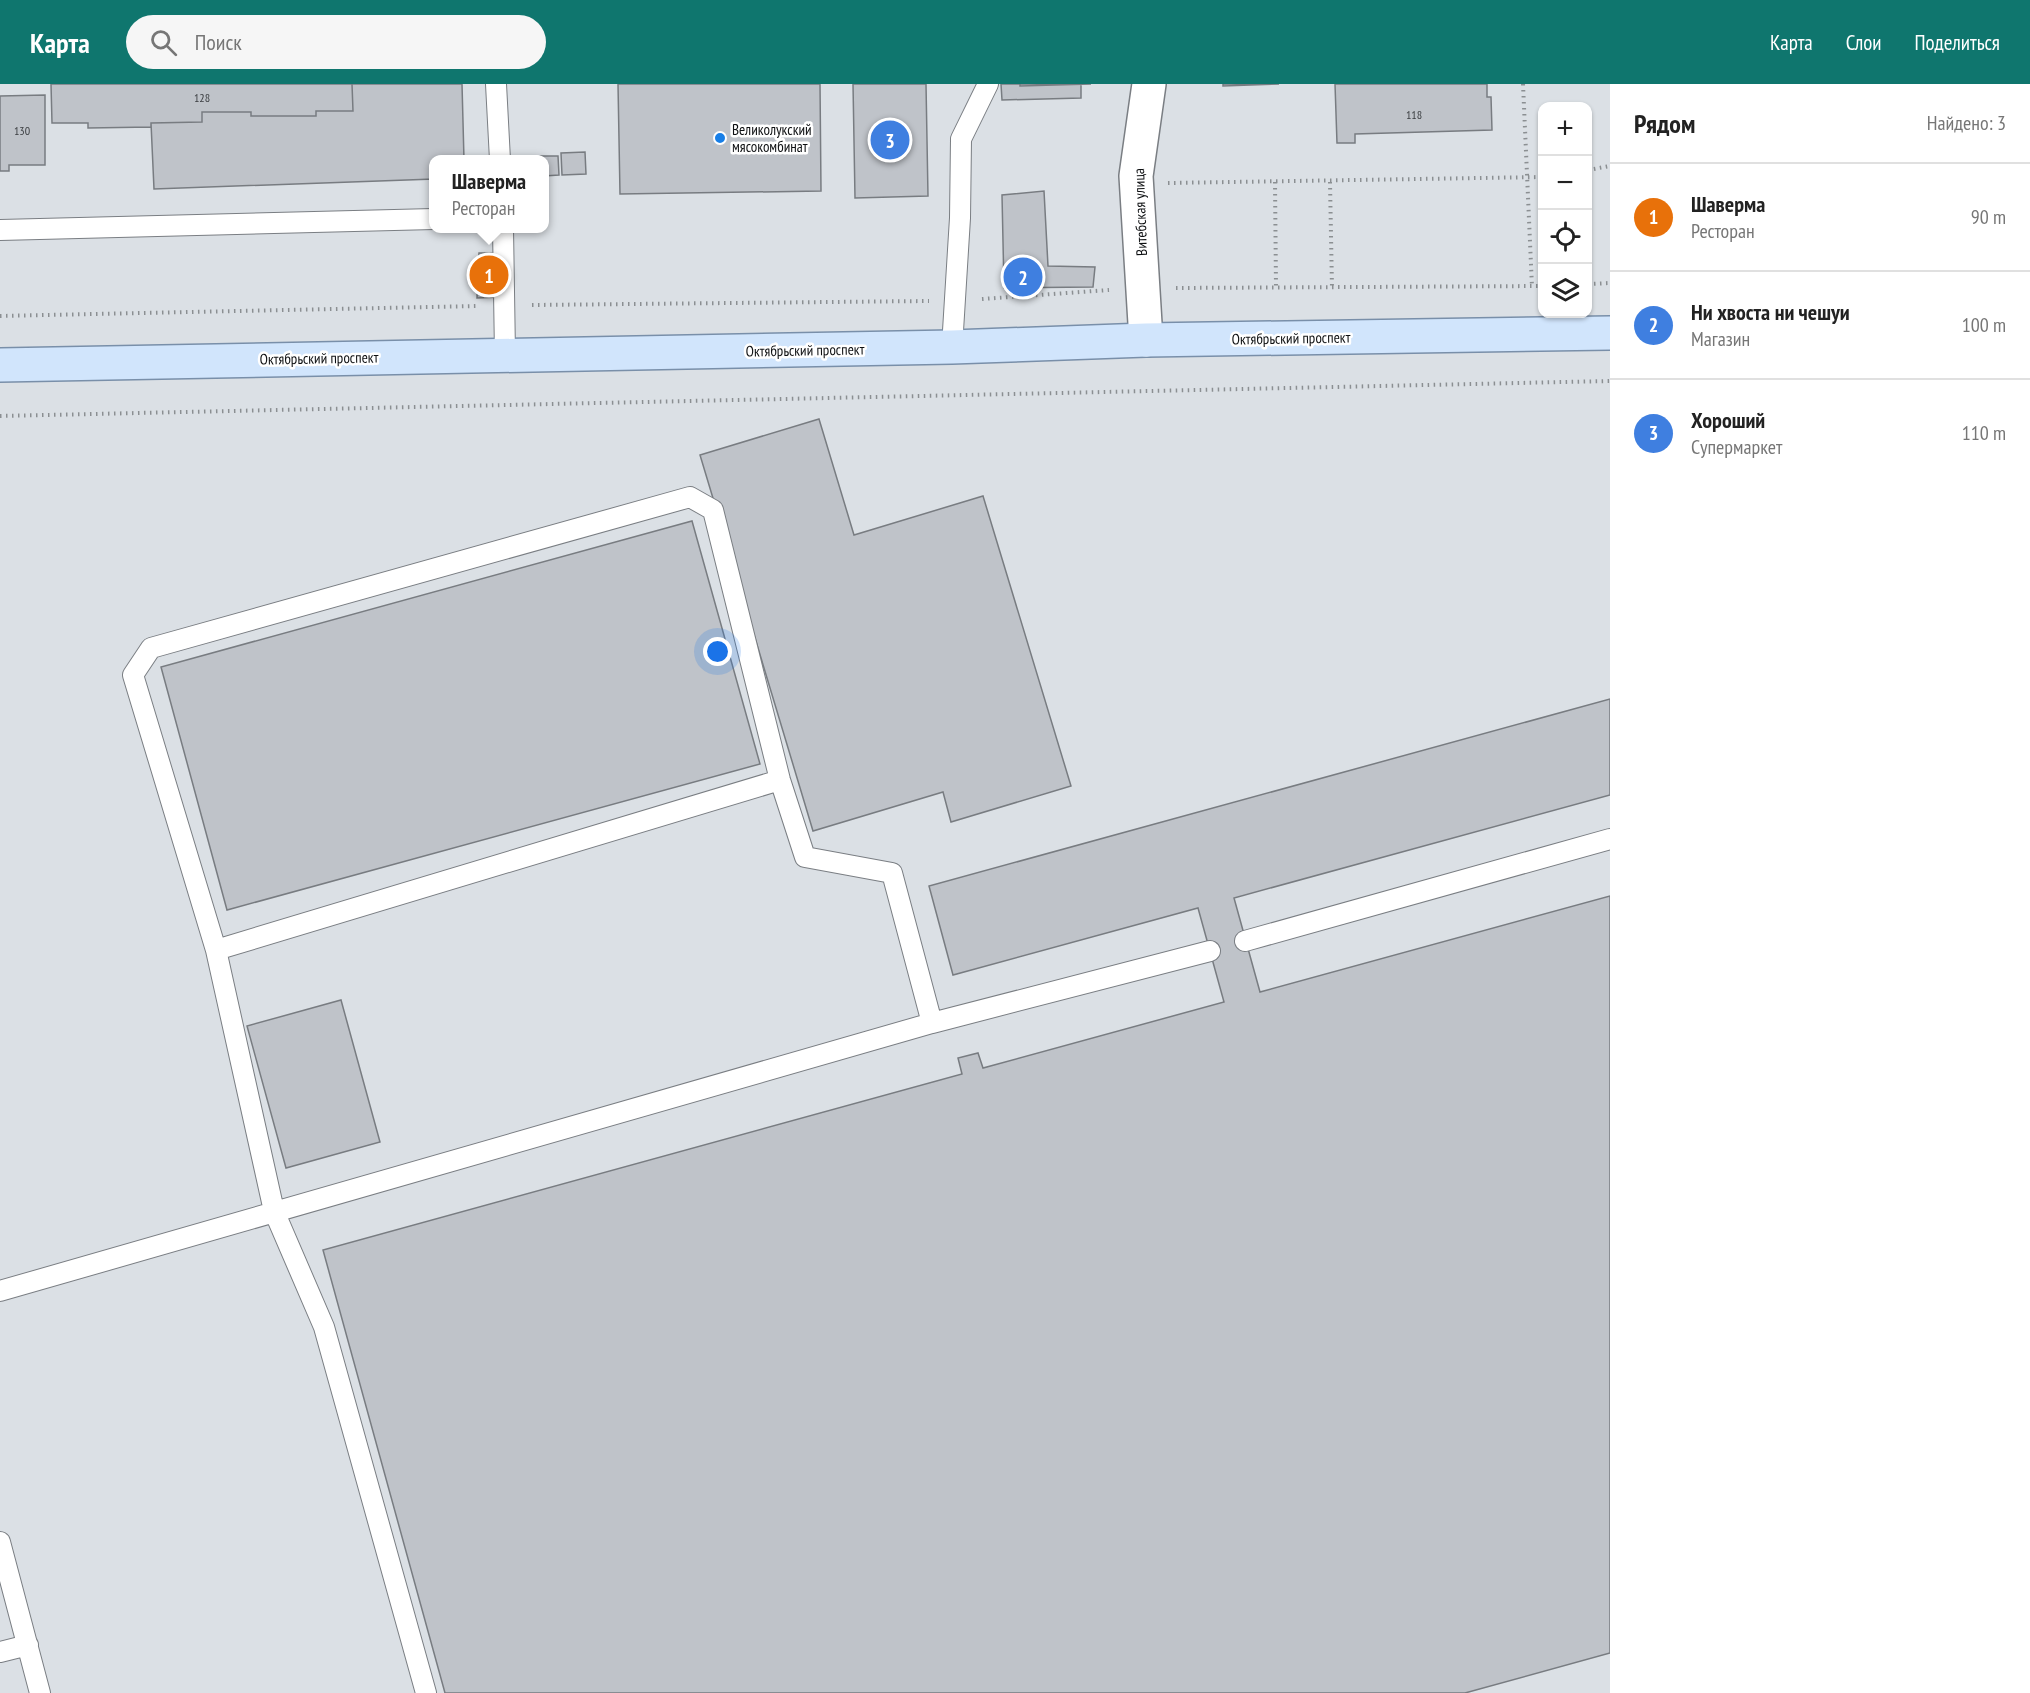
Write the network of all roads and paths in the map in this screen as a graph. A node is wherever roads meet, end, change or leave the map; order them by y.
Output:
1 (496, 84) edge
2 (988, 84) edge
3 (1149, 84) edge
4 (1523, 84) edge
5 (500, 155) edge
6 (1610, 166) edge
7 (1592, 169) edge
8 (1538, 178) edge
9 (1527, 179) junction
10 (1275, 182) junction
11 (1330, 182) junction
12 (1136, 184) junction
13 (429, 219) edge
14 (0, 230) edge
15 (503, 233) edge
16 (1610, 283) edge
17 (1592, 284) edge
18 (1538, 286) edge
19 (1532, 287) junction
20 (1143, 288) junction
21 (1276, 288) junction
22 (1332, 288) junction
23 (955, 300) junction
24 (505, 305) junction
25 (0, 316) edge
26 (1610, 333) edge
27 (1146, 340) junction
28 (952, 347) junction
29 (505, 354) junction
30 (0, 365) edge
31 (1610, 381) edge
32 (0, 416) edge
33 (780, 780) junction
34 (1610, 839) edge
35 (1245, 940) dead end
36 (216, 950) junction
37 (1210, 951) dead end
38 (932, 1023) junction
39 (274, 1212) junction
40 (0, 1291) edge
41 (0, 1542) edge
42 (28, 1645) junction
43 (0, 1652) edge
44 (40, 1693) edge
45 (426, 1693) edge

1 - 5 lane
2 - 23 lane
3 - 12 street, Витебская улица
4 - 9 path
6 - 7 path
8 - 9 path
9 - 11 path
9 - 19 path
10 - 11 path
10 - 12 path
10 - 21 path
11 - 22 path
12 - 20 street, Витебская улица
13 - 14 lane
15 - 24 lane
16 - 17 path
18 - 19 path
19 - 22 path
20 - 21 path
20 - 23 path
20 - 27 street, Витебская улица
21 - 22 path
23 - 24 path
23 - 28 lane
24 - 25 path
24 - 29 lane
26 - 27 main road, Октябрьский проспект
27 - 28 main road, Октябрьский проспект
28 - 29 main road, Октябрьский проспект
29 - 30 main road, Октябрьский проспект
31 - 32 path
33 - 36 lane
33 - 36 lane
33 - 38 lane
34 - 35 lane
36 - 39 lane
37 - 38 lane
38 - 39 lane
39 - 40 lane
39 - 45 lane
41 - 42 lane
42 - 43 lane
42 - 44 lane

